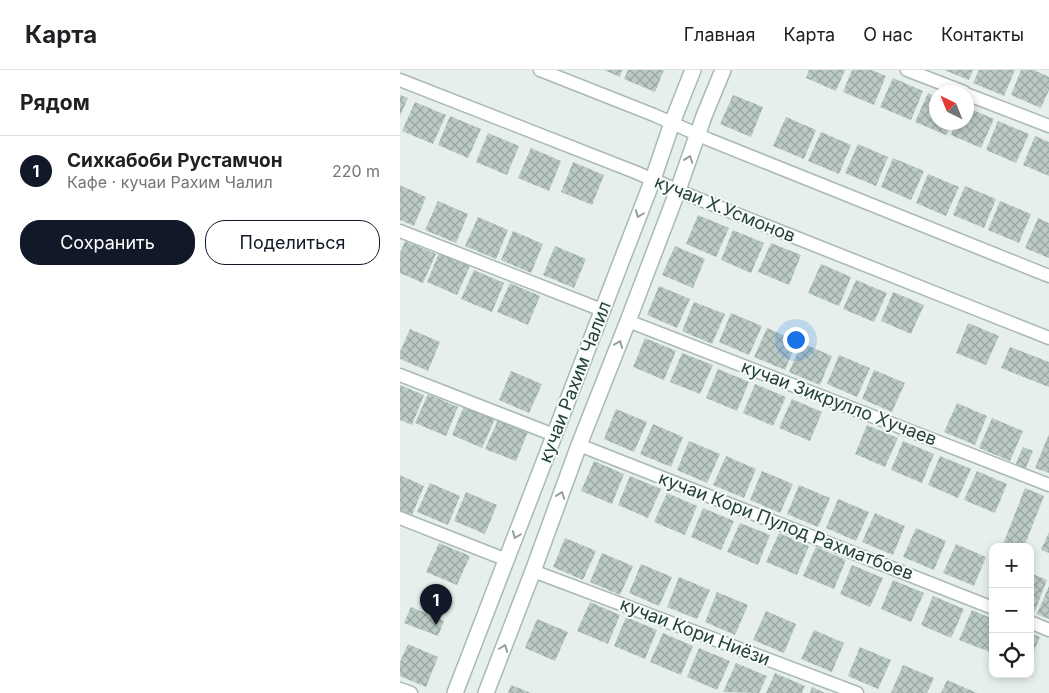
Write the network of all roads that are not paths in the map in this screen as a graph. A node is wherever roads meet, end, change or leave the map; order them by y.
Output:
1 (540, 70) edge
2 (693, 70) edge
3 (723, 70) edge
4 (907, 70) edge
5 (400, 80) edge
6 (945, 85) edge
7 (974, 97) edge
8 (672, 123) junction
9 (1049, 126) edge
10 (697, 134) junction
11 (653, 179) junction
12 (678, 190) junction
13 (400, 231) edge
14 (1049, 276) edge
15 (602, 310) junction
16 (628, 320) junction
17 (1049, 338) edge
18 (400, 374) edge
19 (554, 435) junction
20 (579, 445) junction
21 (1049, 485) edge
22 (400, 518) edge
23 (506, 560) junction
24 (533, 571) junction
25 (989, 606) edge
26 (1034, 624) edge
27 (1049, 630) edge
28 (400, 689) edge
29 (411, 693) edge
30 (455, 693) edge
31 (486, 693) edge
32 (857, 693) edge

1 - 8 street
2 - 8 main road, кучаи Рахим Чалил
3 - 10 main road, кучаи Рахим Чалил
4 - 6 street
5 - 11 street, кучаи Х.Усмонов
7 - 9 street
8 - 10 street
8 - 11 main road, кучаи Рахим Чалил
12 -> 10 main road, кучаи Рахим Чалил
10 - 14 street
11 - 12 street, кучаи Х.Усмонов
11 -> 15 main road, кучаи Рахим Чалил
12 - 16 main road, кучаи Рахим Чалил
12 - 17 street, кучаи Х.Усмонов
13 - 15 street
15 - 19 main road, кучаи Рахим Чалил
20 -> 16 main road, кучаи Рахим Чалил
16 - 21 street, кучаи Зикрулло Хучаев
18 - 19 street
19 -> 23 main road, кучаи Рахим Чалил
24 -> 20 main road, кучаи Рахим Чалил
20 - 25 street, кучаи Кори Пулод Рахматбоев
22 - 23 street
23 - 30 main road, кучаи Рахим Чалил
31 -> 24 main road, кучаи Рахим Чалил
24 - 32 street, кучаи Кори Ниёзи
26 - 27 street
28 - 29 street

